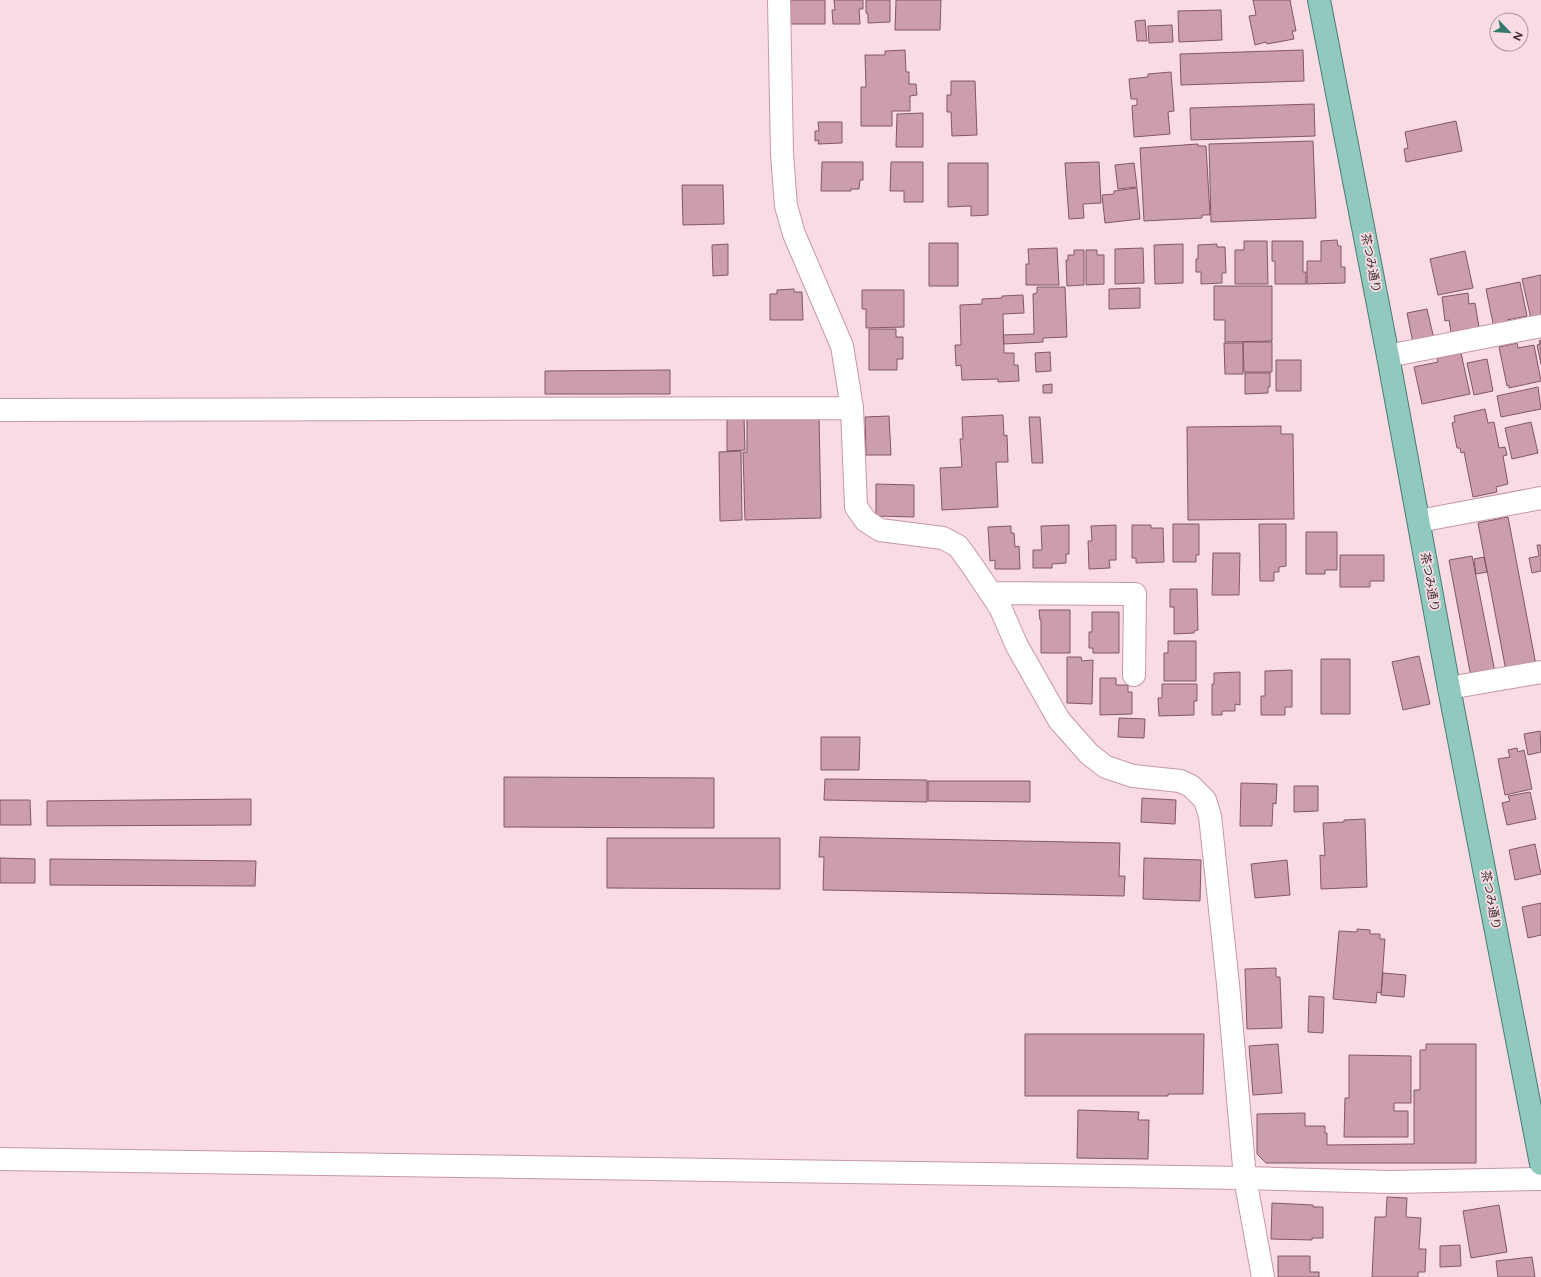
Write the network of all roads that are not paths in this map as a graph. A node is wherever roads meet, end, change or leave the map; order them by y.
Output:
1 (778, 0) edge
2 (1319, 0) edge
3 (1541, 326) edge
4 (1388, 356) junction
5 (852, 408) junction
6 (0, 410) edge
7 (1541, 498) edge
8 (1419, 521) junction
9 (991, 593) junction
10 (1541, 672) edge
11 (1134, 676) dead end
12 (1449, 688) junction
13 (1539, 1139) edge
14 (0, 1159) edge
15 (1541, 1164) edge
16 (1245, 1178) junction
17 (1541, 1179) edge
18 (1263, 1277) edge

1 - 5 street
2 - 4 main road, 茶つみ通り
3 - 4 street
4 - 8 main road, 茶つみ通り
5 - 6 street
5 - 9 street
7 - 8 street
8 - 12 main road, 茶つみ通り
9 - 11 street
9 - 16 street
10 - 12 street
12 - 13 main road, 茶つみ通り
13 - 15 main road, 茶つみ通り
14 - 16 street
16 - 17 street
16 - 18 street

